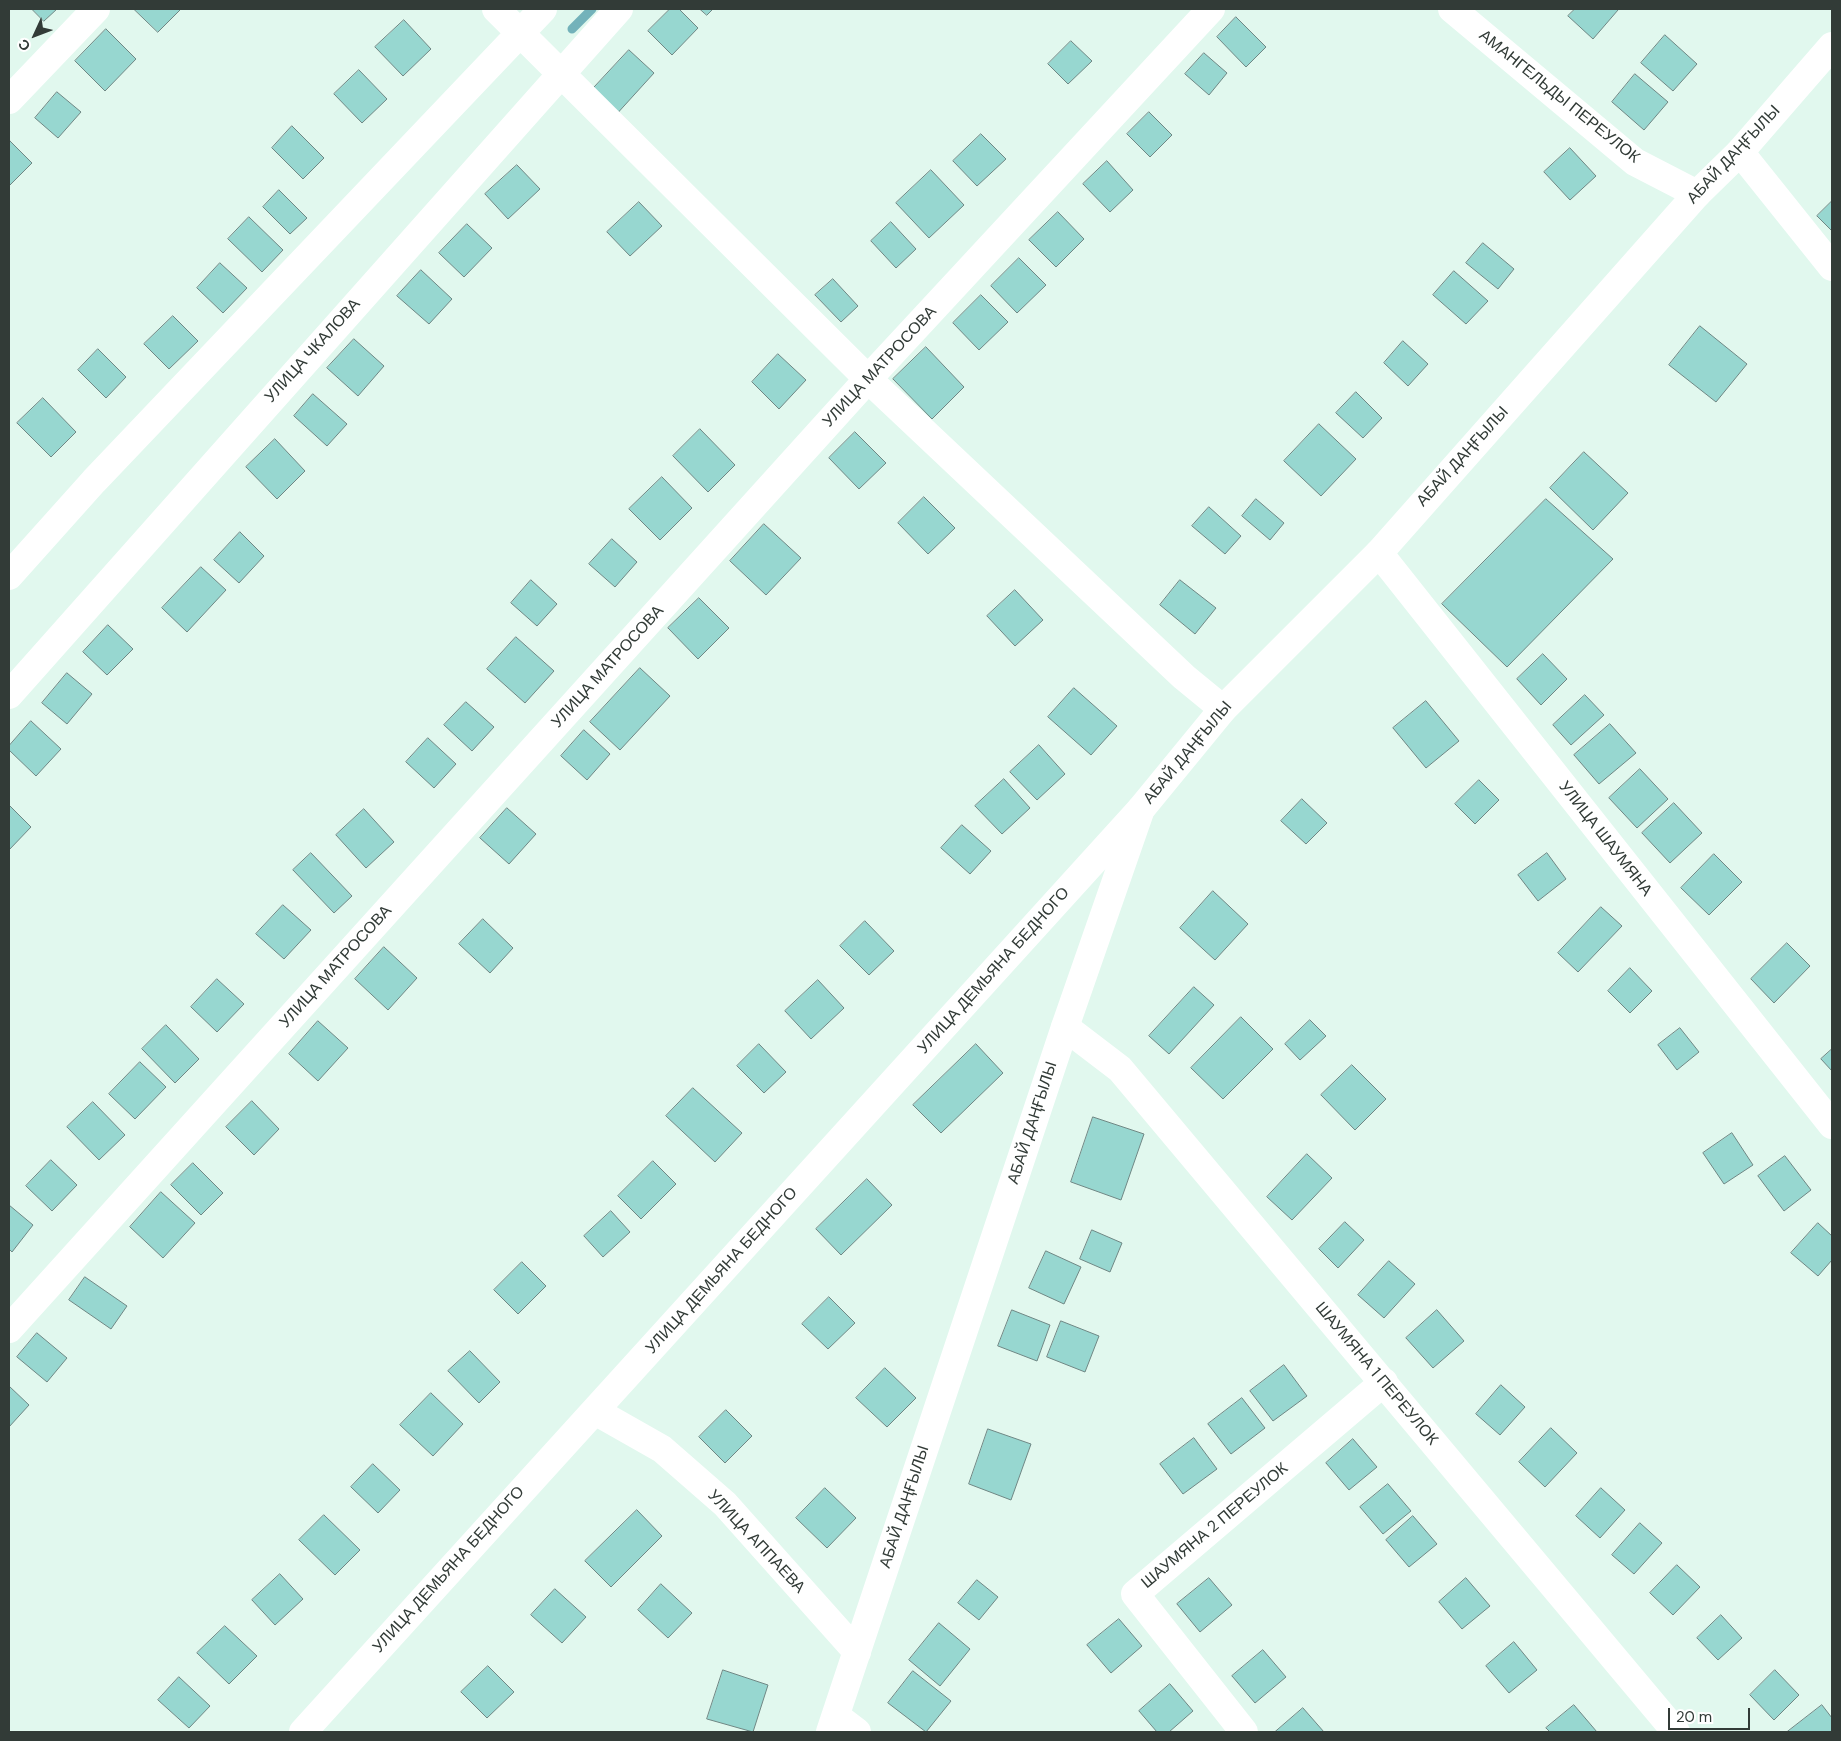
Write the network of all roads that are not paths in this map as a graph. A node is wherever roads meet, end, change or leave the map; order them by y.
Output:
1 (96, 9) edge
2 (496, 9) edge
3 (543, 9) edge
4 (619, 9) edge
5 (1210, 9) edge
6 (1452, 9) edge
7 (520, 33) junction
8 (1832, 46) edge
9 (561, 72) junction
10 (9, 100) edge
11 (1740, 152) junction
12 (1697, 194) junction
13 (1832, 267) edge
14 (868, 379) junction
15 (1378, 553) junction
16 (9, 576) edge
17 (9, 695) edge
18 (1223, 709) junction
19 (1141, 810) junction
20 (1065, 1027) junction
21 (1832, 1125) edge
22 (9, 1329) edge
23 (1384, 1382) junction
24 (595, 1411) junction
25 (857, 1652) junction
26 (833, 1724) edge
27 (303, 1732) edge
28 (857, 1732) edge
29 (1244, 1732) edge
30 (1676, 1732) edge

1 - 10 street
2 - 7 street
3 - 7 street
4 - 9 street, УЛИЦА ЧКАЛОВА
5 - 14 street, УЛИЦА МАТРОСОВА
6 - 12 street, АМАНГЕЛЬДЫ ПЕРЕУЛОК
7 - 9 street
7 - 16 street
8 - 11 street, АБАЙ ДАҢҒЫЛЫ
9 - 14 street
9 - 17 street, УЛИЦА ЧКАЛОВА
11 - 12 street, АБАЙ ДАҢҒЫЛЫ
11 - 13 street
12 - 15 street, АБАЙ ДАҢҒЫЛЫ
14 - 18 street
14 - 22 street, УЛИЦА МАТРОСОВА
15 - 18 street, АБАЙ ДАҢҒЫЛЫ
15 - 21 street, УЛИЦА ШАУМЯНА
18 - 19 street, АБАЙ ДАҢҒЫЛЫ
19 - 20 street, АБАЙ ДАҢҒЫЛЫ
19 - 24 street, УЛИЦА ДЕМЬЯНА БЕДНОГО
20 - 23 street, ШАУМЯНА 1 ПЕРЕУЛОК
20 - 25 street, АБАЙ ДАҢҒЫЛЫ
23 - 29 street, ШАУМЯНА 2 ПЕРЕУЛОК
23 - 30 street, ШАУМЯНА 1 ПЕРЕУЛОК
24 - 25 street, УЛИЦА АППАЕВА
24 - 27 street, УЛИЦА ДЕМЬЯНА БЕДНОГО
25 - 26 street, АБАЙ ДАҢҒЫЛЫ
26 - 28 street

